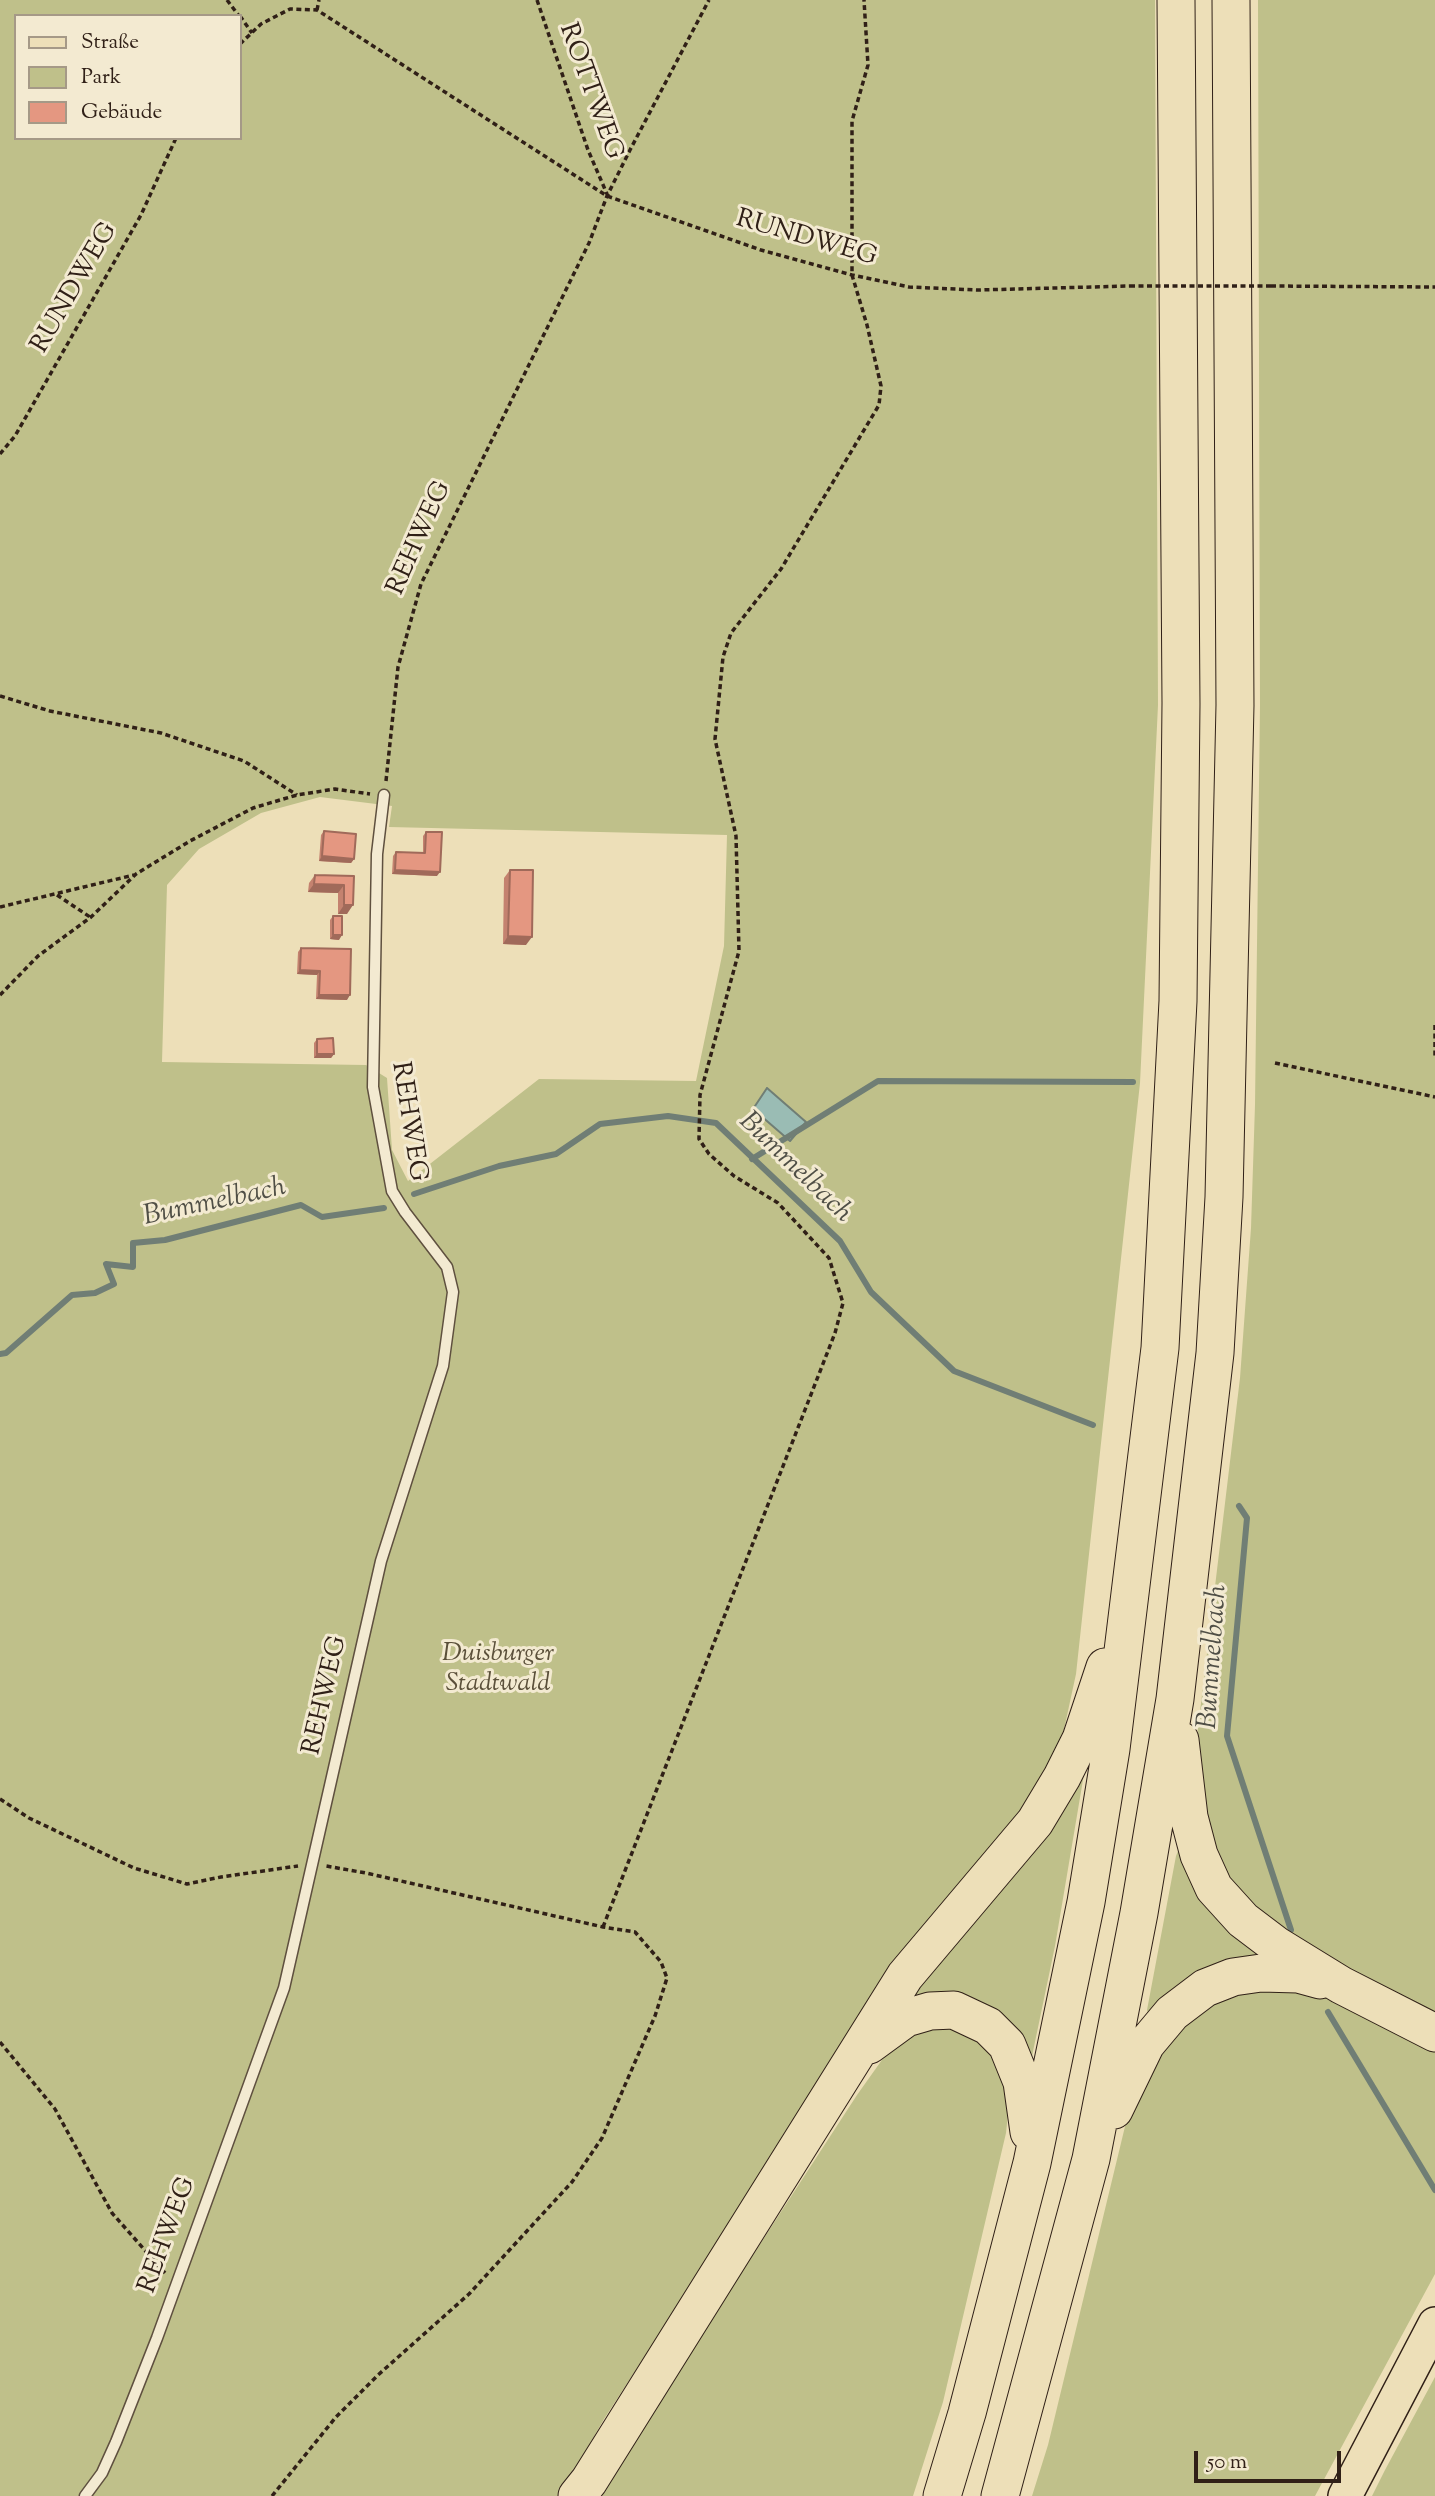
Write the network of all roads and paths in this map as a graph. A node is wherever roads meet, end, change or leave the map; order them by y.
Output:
1 (319, 0) edge
2 (537, 0) edge
3 (709, 0) edge
4 (864, 0) edge
5 (1175, 0) edge
6 (1231, 0) edge
7 (317, 10) junction
8 (242, 20) edge
9 (252, 33) junction
10 (242, 42) edge
11 (175, 140) edge
12 (607, 196) junction
13 (852, 275) junction
14 (1435, 287) edge
15 (0, 454) edge
16 (0, 696) edge
17 (297, 795) junction
18 (384, 795) junction
19 (136, 874) junction
20 (57, 895) junction
21 (0, 907) edge
22 (91, 918) junction
23 (0, 995) edge
24 (1435, 1025) edge
25 (1435, 1057) edge
26 (1275, 1063) dead end
27 (1435, 1097) edge
28 (1133, 1582) junction
29 (1175, 1699) junction
30 (0, 1799) edge
31 (313, 1864) junction
32 (603, 1927) junction
33 (1341, 1985) junction
34 (1434, 2033) edge
35 (0, 2042) edge
36 (859, 2052) junction
37 (1091, 2159) junction
38 (1032, 2162) junction
39 (175, 2285) junction
40 (1435, 2324) edge
41 (584, 2491) edge
42 (86, 2496) edge
43 (272, 2496) edge
44 (942, 2496) edge
45 (1000, 2496) edge
46 (1345, 2496) edge

1 - 7 path
2 - 12 path, ROTTWEG
3 - 12 path, REHWEG
4 - 13 path
5 - 28 highway
6 - 29 highway
7 - 9 path
7 - 12 path, RUNDWEG
8 - 9 path
9 - 10 path
11 - 15 path, RUNDWEG
12 - 13 path, RUNDWEG
12 - 18 path, REHWEG
13 - 14 path, RUNDWEG, bridge
13 - 32 path
16 - 17 path
17 - 18 path
17 - 19 path
18 - 31 lane, REHWEG
19 - 20 path
19 - 22 path
20 - 21 path
20 - 22 path
22 - 23 path
24 - 25 path
26 - 27 path
28 - 36 highway
28 - 38 highway
29 - 33 highway
29 - 37 highway
30 - 31 path
31 - 32 path
31 - 39 lane, REHWEG
32 - 43 path
33 - 34 highway
33 - 37 highway
35 - 39 path
36 - 38 highway
36 - 41 highway
37 - 45 highway
38 - 44 highway
39 - 42 lane, REHWEG
40 - 46 main road

